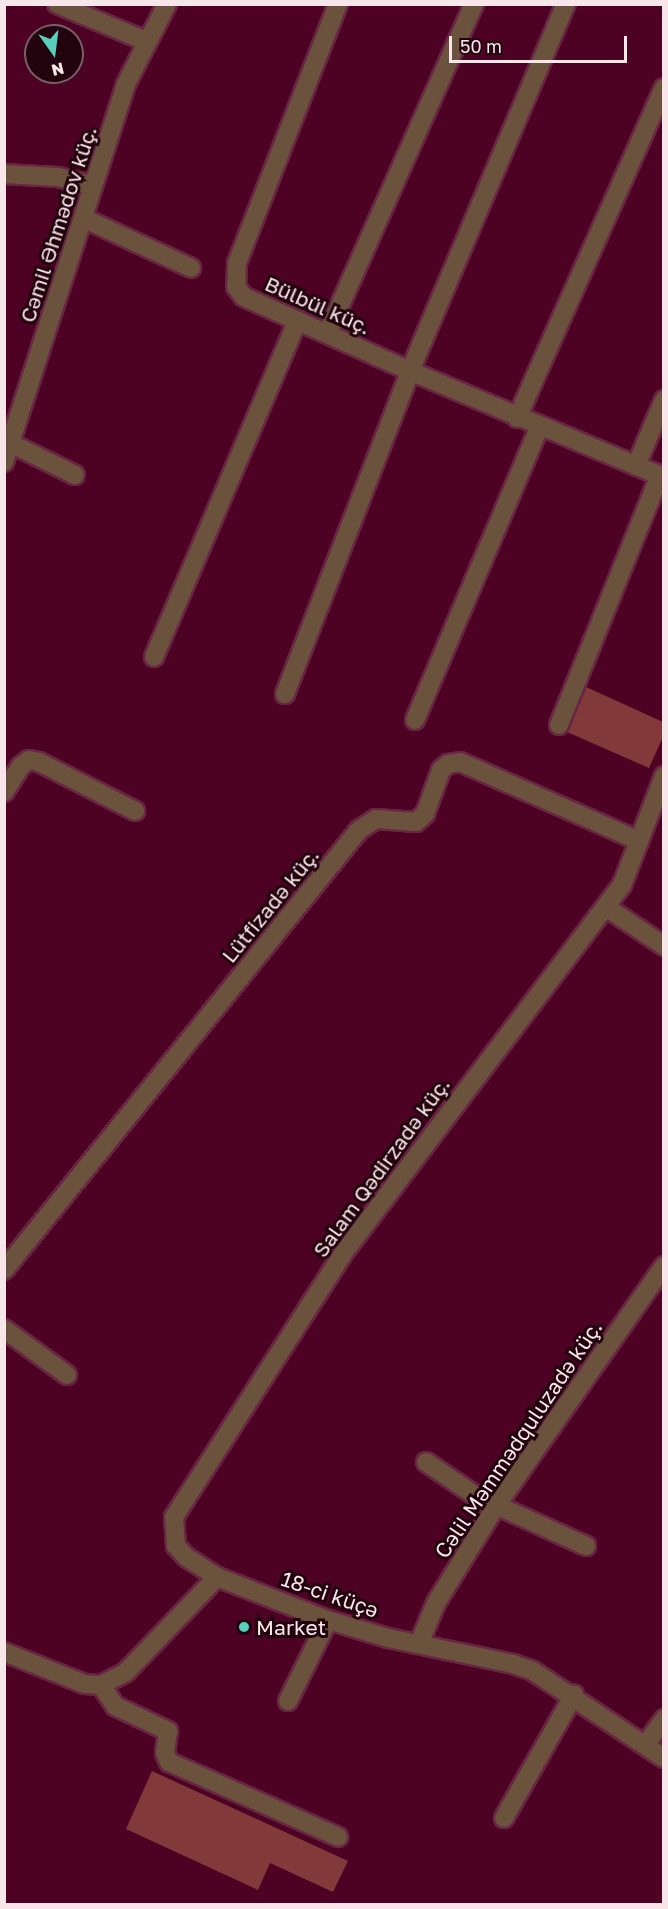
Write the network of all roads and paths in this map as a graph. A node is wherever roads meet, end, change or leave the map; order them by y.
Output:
1 (57, 4) edge
2 (167, 4) edge
3 (338, 4) edge
4 (474, 4) edge
5 (566, 4) edge
6 (146, 41) junction
7 (663, 88) edge
8 (4, 174) edge
9 (93, 186) junction
10 (83, 218) junction
11 (191, 268) dead end
12 (298, 320) junction
13 (328, 332) junction
14 (410, 371) junction
15 (663, 400) edge
16 (517, 418) junction
17 (539, 428) junction
18 (12, 444) junction
19 (4, 462) edge
20 (636, 466) junction
21 (75, 475) dead end
22 (662, 476) edge
23 (154, 657) dead end
24 (285, 694) dead end
25 (415, 720) dead end
26 (559, 725) dead end
27 (663, 776) edge
28 (4, 792) edge
29 (135, 811) dead end
30 (639, 841) junction
31 (606, 907) junction
32 (663, 946) edge
33 (663, 1266) edge
34 (4, 1270) edge
35 (4, 1329) edge
36 (68, 1375) dead end
37 (426, 1462) dead end
38 (496, 1506) junction
39 (586, 1546) dead end
40 (217, 1577) junction
41 (328, 1620) junction
42 (419, 1644) junction
43 (4, 1652) edge
44 (100, 1685) junction
45 (574, 1695) junction
46 (288, 1701) dead end
47 (663, 1719) edge
48 (646, 1744) junction
49 (663, 1758) edge
50 (504, 1818) dead end
51 (338, 1837) dead end

1 - 6 street
2 - 6 street, Cəmil Əhmədov küç.
3 - 12 street, Bülbül küç.
4 - 13 street
5 - 14 street
6 - 9 street, Cəmil Əhmədov küç.
7 - 16 street
8 - 9 street
9 - 10 street, Cəmil Əhmədov küç.
10 - 11 street
10 - 18 street, Cəmil Əhmədov küç.
12 - 13 street, Bülbül küç.
12 - 23 street
13 - 14 street, Bülbül küç.
14 - 16 street, Bülbül küç.
14 - 24 street
15 - 20 street
16 - 17 street, Bülbül küç.
17 - 20 street, Bülbül küç.
17 - 25 street
18 - 19 street, Cəmil Əhmədov küç.
18 - 21 street
20 - 22 street, Bülbül küç.
22 - 26 street
27 - 30 street, Salam Qədirzadə küç.
28 - 29 street
30 - 31 street, Salam Qədirzadə küç.
30 - 34 street, Lütfizadə küç.
31 - 32 street
31 - 40 street, Salam Qədirzadə küç.
33 - 38 street, Cəlil Məmmədquluzadə küç.
35 - 36 street
37 - 38 street
38 - 39 street
38 - 42 street, Cəlil Məmmədquluzadə küç.
40 - 41 street, 18-ci küçə
40 - 44 street
41 - 42 street, 18-ci küçə
41 - 46 street
42 - 45 street, 18-ci küçə
43 - 44 street
44 - 51 street
45 - 48 street, 18-ci küçə
45 - 50 street
47 - 48 street
48 - 49 street, 18-ci küçə

